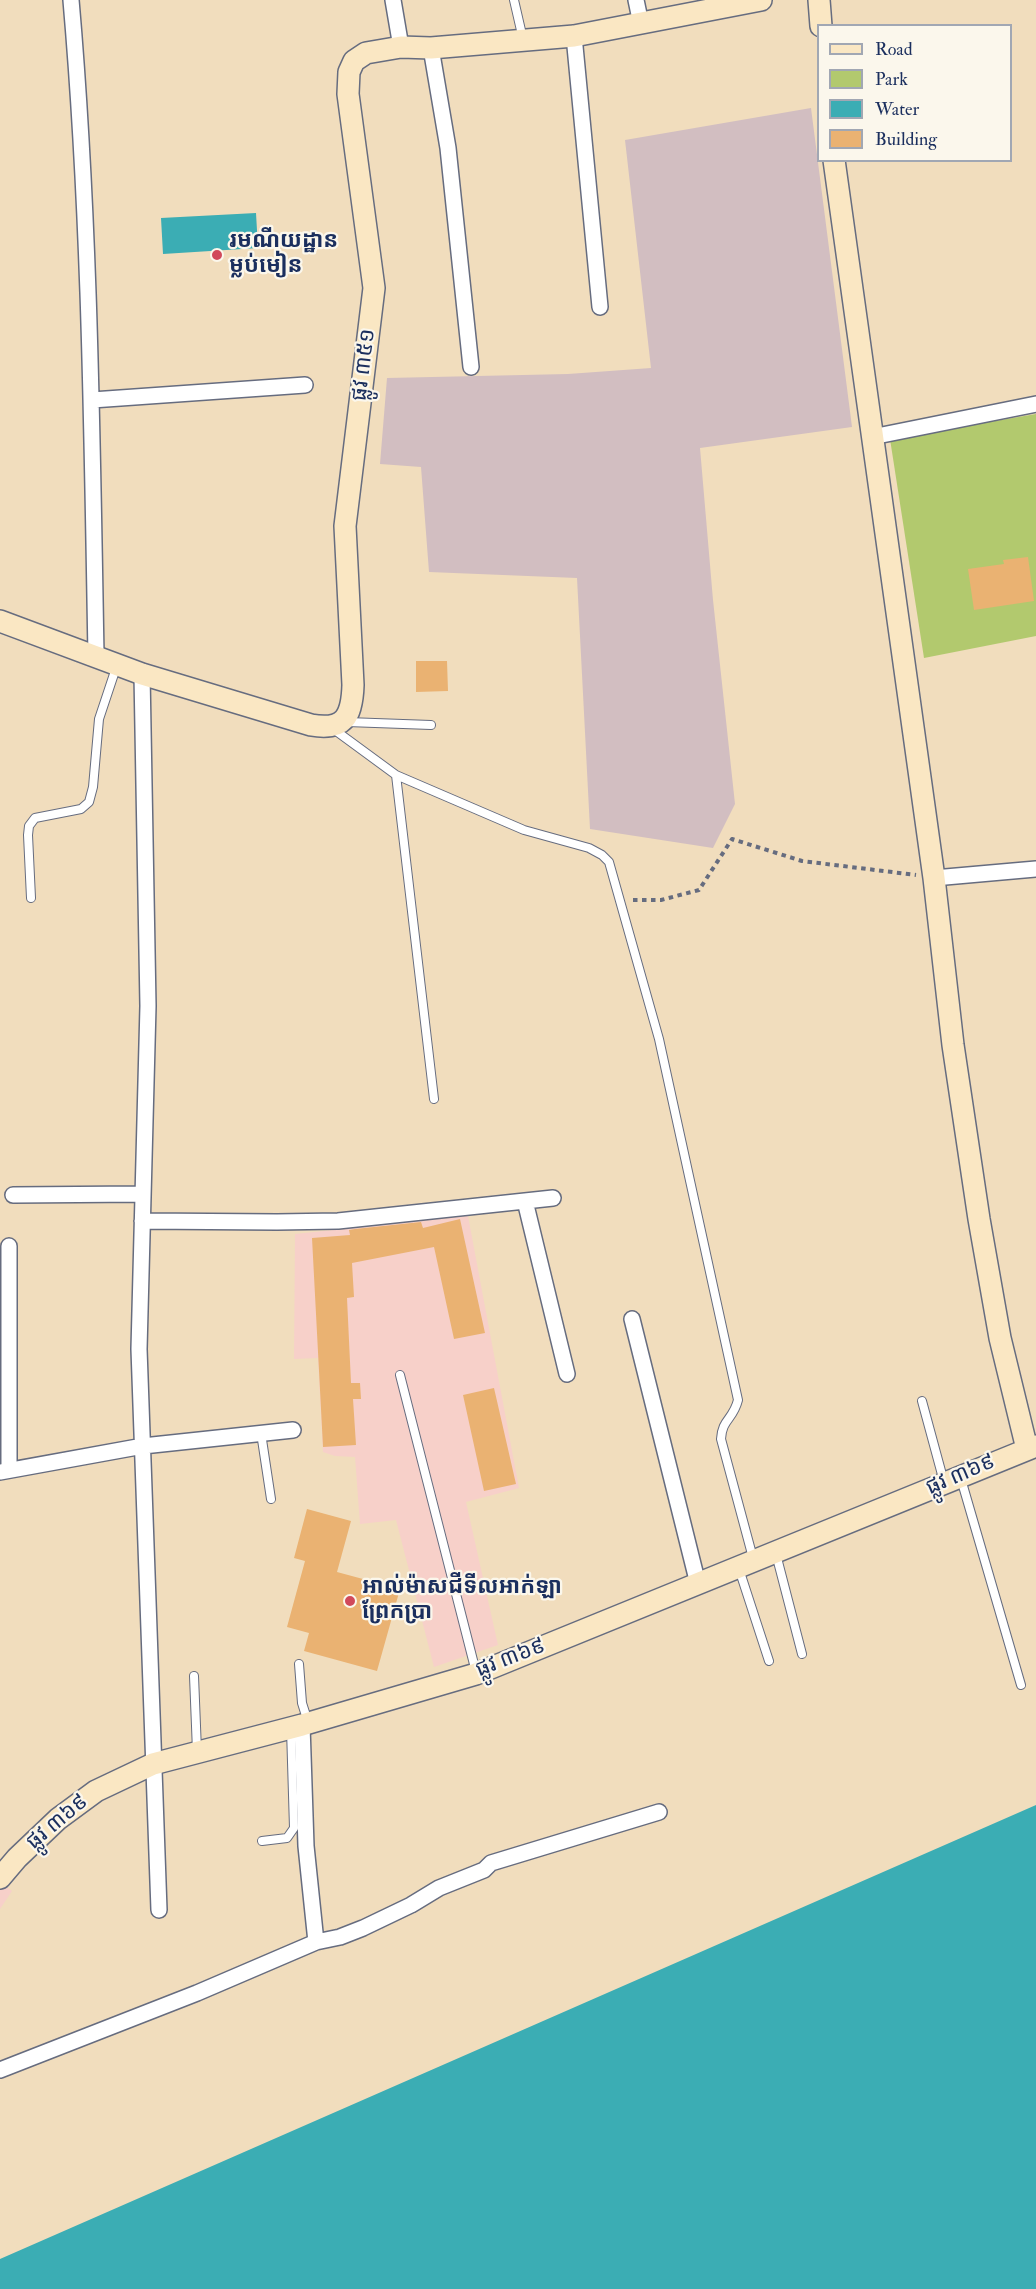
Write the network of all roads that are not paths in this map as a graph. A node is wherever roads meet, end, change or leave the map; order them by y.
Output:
1 (71, 0) edge
2 (393, 0) edge
3 (514, 0) edge
4 (636, 0) edge
5 (761, 0) edge
6 (819, 0) edge
7 (641, 24) junction
8 (821, 24) edge
9 (574, 36) junction
10 (523, 40) junction
11 (401, 47) junction
12 (431, 48) junction
13 (834, 162) edge
14 (600, 307) dead end
15 (471, 367) dead end
16 (305, 385) dead end
17 (92, 400) junction
18 (1036, 404) edge
19 (872, 437) junction
20 (0, 621) edge
21 (96, 655) junction
22 (117, 663) junction
23 (142, 674) junction
24 (337, 725) junction
25 (431, 725) dead end
26 (396, 774) junction
27 (1036, 869) edge
28 (934, 878) junction
29 (31, 898) dead end
30 (435, 1099) dead end
31 (142, 1194) junction
32 (13, 1195) dead end
33 (553, 1198) dead end
34 (525, 1201) junction
35 (142, 1221) junction
36 (9, 1246) dead end
37 (632, 1319) dead end
38 (567, 1374) dead end
39 (400, 1375) dead end
40 (922, 1401) dead end
41 (293, 1430) dead end
42 (261, 1433) junction
43 (143, 1446) junction
44 (1032, 1447) edge
45 (5, 1471) edge
46 (953, 1480) junction
47 (271, 1499) dead end
48 (775, 1553) junction
49 (746, 1565) junction
50 (698, 1584) junction
51 (802, 1654) dead end
52 (769, 1661) dead end
53 (299, 1664) dead end
54 (476, 1674) junction
55 (194, 1676) dead end
56 (1021, 1685) dead end
57 (300, 1726) junction
58 (197, 1752) junction
59 (153, 1764) junction
60 (658, 1812) dead end
61 (262, 1841) dead end
62 (2, 1872) edge
63 (159, 1910) dead end
64 (316, 1941) junction
65 (0, 2070) edge

1 - 17 street
2 - 11 street
3 - 10 lane
4 - 7 street
5 - 7 street, ផ្លូវ ៣៥១
6 - 8 street
7 - 9 street, ផ្លូវ ៣៥១
9 - 10 street, ផ្លូវ ៣៥១
9 - 14 street
10 - 12 street, ផ្លូវ ៣៥១
11 - 12 street, ផ្លូវ ៣៥១
11 - 24 street, ផ្លូវ ៣៥១
12 - 15 street
13 - 19 street
16 - 17 street
17 - 21 street
18 - 19 street
19 - 28 street
20 - 21 street
21 - 22 street
22 - 23 street
22 - 29 lane
23 - 24 street
23 - 31 street
24 - 25 lane
24 - 26 lane
26 - 30 lane
26 - 49 lane
27 - 28 street
28 - 44 street
31 - 32 street
31 - 35 street
33 - 34 street
34 - 35 street
34 - 38 street
35 - 43 street
36 - 45 street
37 - 50 street
39 - 54 lane
40 - 46 lane
41 - 42 street
42 - 43 street
42 - 47 lane
43 - 45 street
43 - 59 street
44 - 46 street, ផ្លូវ ៣៦៩
46 - 48 street, ផ្លូវ ៣៦៩
46 - 56 lane
48 - 49 street, ផ្លូវ ៣៦៩
48 - 51 lane
49 - 50 street, ផ្លូវ ៣៦៩
49 - 52 lane
50 - 54 street, ផ្លូវ ៣៦៩
53 - 57 lane
54 - 57 street, ផ្លូវ ៣៦៩
55 - 58 lane
57 - 58 street, ផ្លូវ ៣៦៩
57 - 61 lane
57 - 64 street
58 - 59 street, ផ្លូវ ៣៦៩
59 - 62 street, ផ្លូវ ៣៦៩
59 - 63 street
60 - 64 street
64 - 65 street

